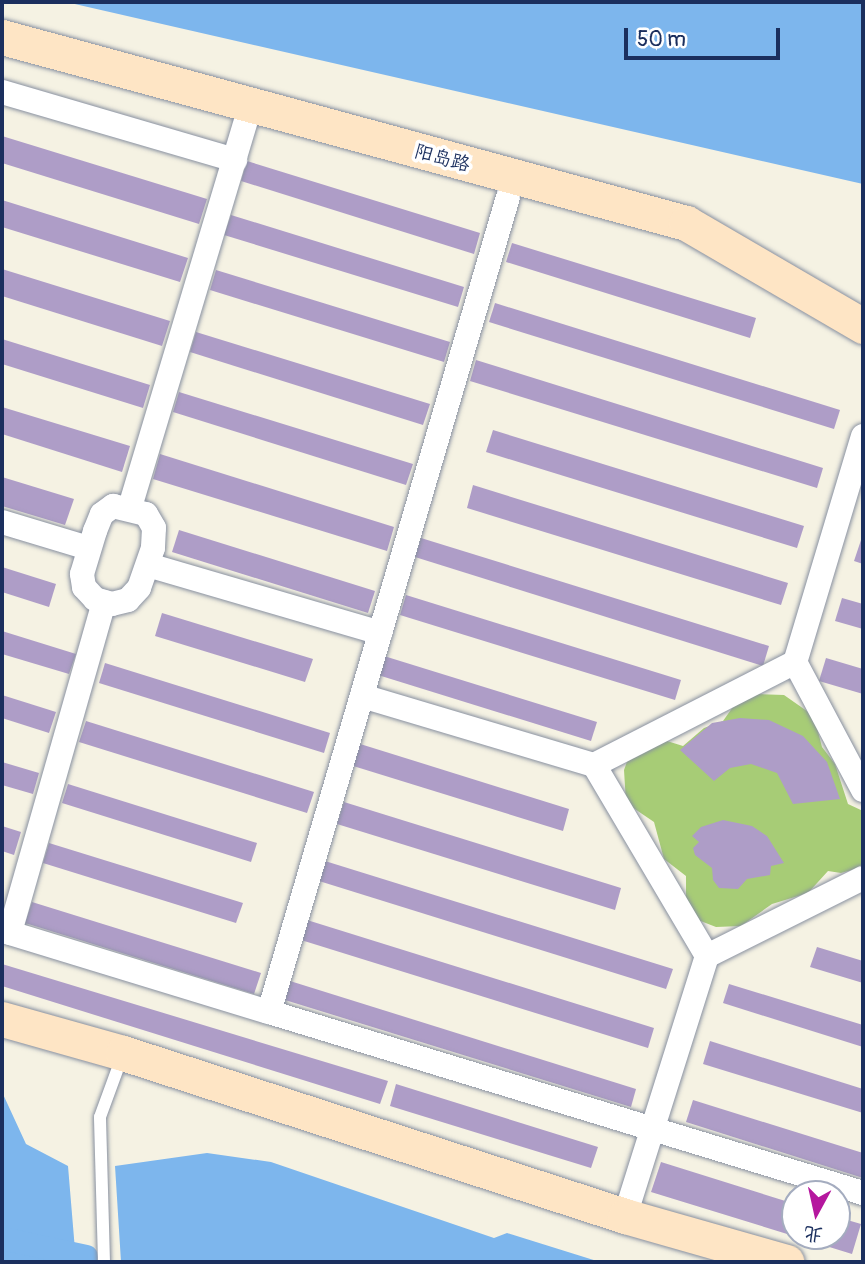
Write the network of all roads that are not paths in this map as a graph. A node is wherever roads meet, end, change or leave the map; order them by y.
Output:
1 (2, 37) edge
2 (2, 92) edge
3 (250, 108) junction
4 (235, 160) junction
5 (508, 197) dead end
6 (863, 326) edge
7 (863, 436) edge
8 (131, 507) junction
9 (2, 522) edge
10 (88, 548) junction
11 (148, 565) junction
12 (104, 602) junction
13 (380, 633) junction
14 (796, 662) junction
15 (362, 695) junction
16 (594, 765) junction
17 (863, 790) edge
18 (863, 878) edge
19 (708, 956) junction
20 (269, 1012) junction
21 (2, 1020) edge
22 (123, 1053) junction
23 (653, 1129) junction
24 (863, 1193) edge
25 (625, 1216) junction
26 (104, 1262) edge
27 (787, 1262) edge

1 - 3 main road, 阳岛路
2 - 4 street
3 - 4 street
3 - 6 main road, 阳岛路
4 - 8 street
5 - 13 street
7 - 14 street
8 - 10 street
8 - 11 street
9 - 10 street
10 - 12 street
11 - 12 street
11 - 13 street
12 - 20 street
13 - 15 street
14 - 16 street
14 - 17 street
15 - 16 street
15 - 20 street
16 - 19 street
18 - 19 street
19 - 23 street
20 - 23 street
21 - 22 main road
22 - 25 main road
22 - 26 lane
23 - 24 street
23 - 25 street
25 - 27 main road

